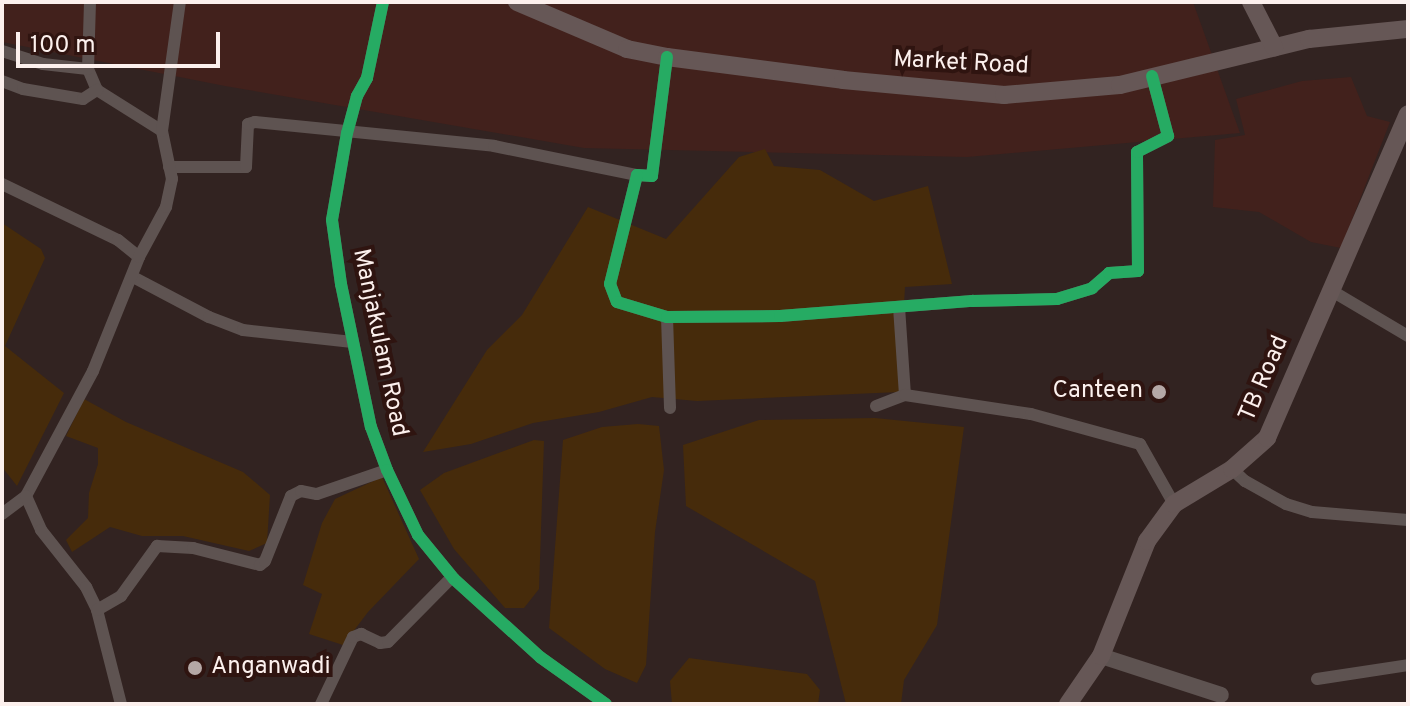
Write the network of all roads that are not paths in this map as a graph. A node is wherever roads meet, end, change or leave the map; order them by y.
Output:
1 (90, 2) edge
2 (180, 2) edge
3 (383, 2) edge
4 (517, 2) edge
5 (1251, 2) edge
6 (1408, 29) edge
7 (1274, 47) junction
8 (2, 51) edge
9 (667, 57) junction
10 (88, 69) junction
11 (1152, 76) junction
12 (2, 81) edge
13 (97, 90) junction
14 (1408, 114) edge
15 (162, 131) junction
16 (347, 133) junction
17 (169, 167) junction
18 (637, 175) junction
19 (2, 184) edge
20 (139, 257) junction
21 (133, 277) junction
22 (1332, 291) junction
23 (899, 307) junction
24 (667, 317) junction
25 (1408, 336) edge
26 (352, 342) junction
27 (905, 395) junction
28 (876, 406) dead end
29 (670, 408) dead end
30 (1232, 469) junction
31 (387, 470) junction
32 (26, 496) junction
33 (1174, 504) junction
34 (2, 514) edge
35 (1408, 520) edge
36 (452, 577) junction
37 (97, 610) junction
38 (1101, 656) junction
39 (1408, 665) edge
40 (1317, 679) dead end
41 (1221, 695) dead end
42 (121, 704) edge
43 (321, 704) edge
44 (606, 704) edge
45 (1068, 704) edge

1 - 10 street
2 - 15 street
3 - 16 street, Manjakulam Road
4 - 9 main road, Market Road
5 - 7 main road
6 - 7 main road, Market Road
7 - 11 main road, Market Road
8 - 10 street
9 - 11 main road, Market Road
9 - 18 street
10 - 13 street
11 - 23 street
12 - 13 street
13 - 15 street
14 - 22 main road, TB Road
15 - 17 street
16 - 17 street
16 - 18 street
16 - 26 street, Manjakulam Road
17 - 20 street
18 - 24 street
19 - 20 street
20 - 21 street
21 - 26 street
21 - 32 street
22 - 25 street
22 - 30 main road, TB Road
23 - 24 street
23 - 27 street
24 - 29 street
26 - 31 street, Manjakulam Road
27 - 28 street
27 - 33 street
30 - 33 main road, TB Road
30 - 35 street
31 - 36 street, Manjakulam Road
31 - 37 street
32 - 34 street
32 - 37 street
33 - 38 main road, TB Road
36 - 43 street
36 - 44 street, Manjakulam Road
37 - 42 street
38 - 41 street
38 - 45 main road, TB Road
39 - 40 street

